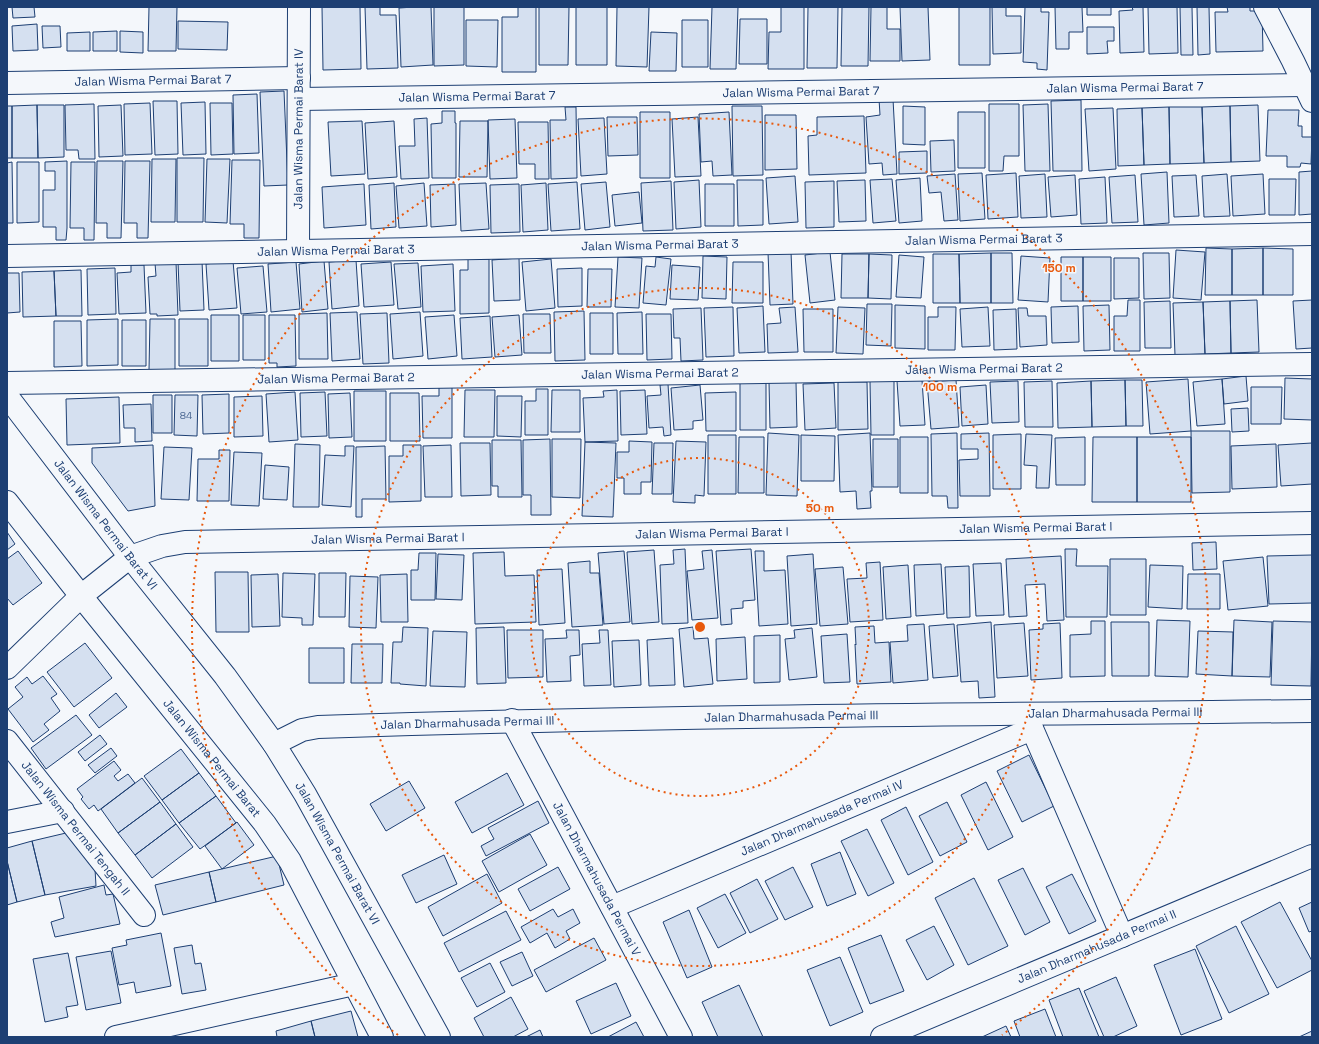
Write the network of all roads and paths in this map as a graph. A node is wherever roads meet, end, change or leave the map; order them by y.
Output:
1 (299, 7) edge
2 (1265, 7) edge
3 (299, 78) junction
4 (7, 83) edge
5 (1305, 87) edge
6 (299, 99) junction
7 (1312, 234) edge
8 (298, 251) junction
9 (7, 256) edge
10 (1312, 364) edge
11 (7, 383) edge
12 (7, 396) edge
13 (7, 502) edge
14 (1312, 523) edge
15 (124, 562) junction
16 (85, 593) junction
17 (7, 668) edge
18 (1312, 711) edge
19 (512, 720) junction
20 (1029, 722) junction
21 (7, 741) edge
22 (274, 744) junction
23 (63, 811) junction
24 (7, 822) edge
25 (1312, 856) edge
26 (612, 907) junction
27 (144, 915) dead end
28 (1122, 936) junction
29 (354, 984) junction
30 (116, 1037) edge
31 (382, 1037) edge
32 (439, 1037) edge
33 (681, 1037) edge
34 (882, 1037) edge

1 - 3 street, Jalan Wisma Permai Barat IV
2 - 5 street
3 - 4 street, Jalan Wisma Permai Barat 7
3 - 6 street, Jalan Wisma Permai Barat IV
5 - 6 street, Jalan Wisma Permai Barat 7
6 - 8 street, Jalan Wisma Permai Barat IV
7 - 8 street, Jalan Wisma Permai Barat 3
8 - 9 street, Jalan Wisma Permai Barat 3
10 - 11 street, Jalan Wisma Permai Barat 2
12 - 15 street, Jalan Wisma Permai Barat VI
13 - 16 street, Jalan Wisma Permai Barat
14 - 15 street, Jalan Wisma Permai Barat I
15 - 16 street
15 - 22 street, Jalan Wisma Permai Barat VI
16 - 17 street
16 - 29 street, Jalan Wisma Permai Barat
18 - 20 street, Jalan Dharmahusada Permai III
19 - 20 street, Jalan Dharmahusada Permai III
19 - 22 street, Jalan Dharmahusada Permai III
19 - 26 street, Jalan Dharmahusada Permai V
20 - 26 street, Jalan Dharmahusada Permai IV
20 - 28 street
21 - 23 street, Jalan Wisma Permai Tengah II
22 - 32 street, Jalan Wisma Permai Barat VI
23 - 24 street
23 - 27 street, Jalan Wisma Permai Tengah II
25 - 28 street, Jalan Dharmahusada Permai II
26 - 33 street, Jalan Dharmahusada Permai V
28 - 34 street, Jalan Dharmahusada Permai II
29 - 30 street
29 - 31 street, Jalan Wisma Permai Barat

